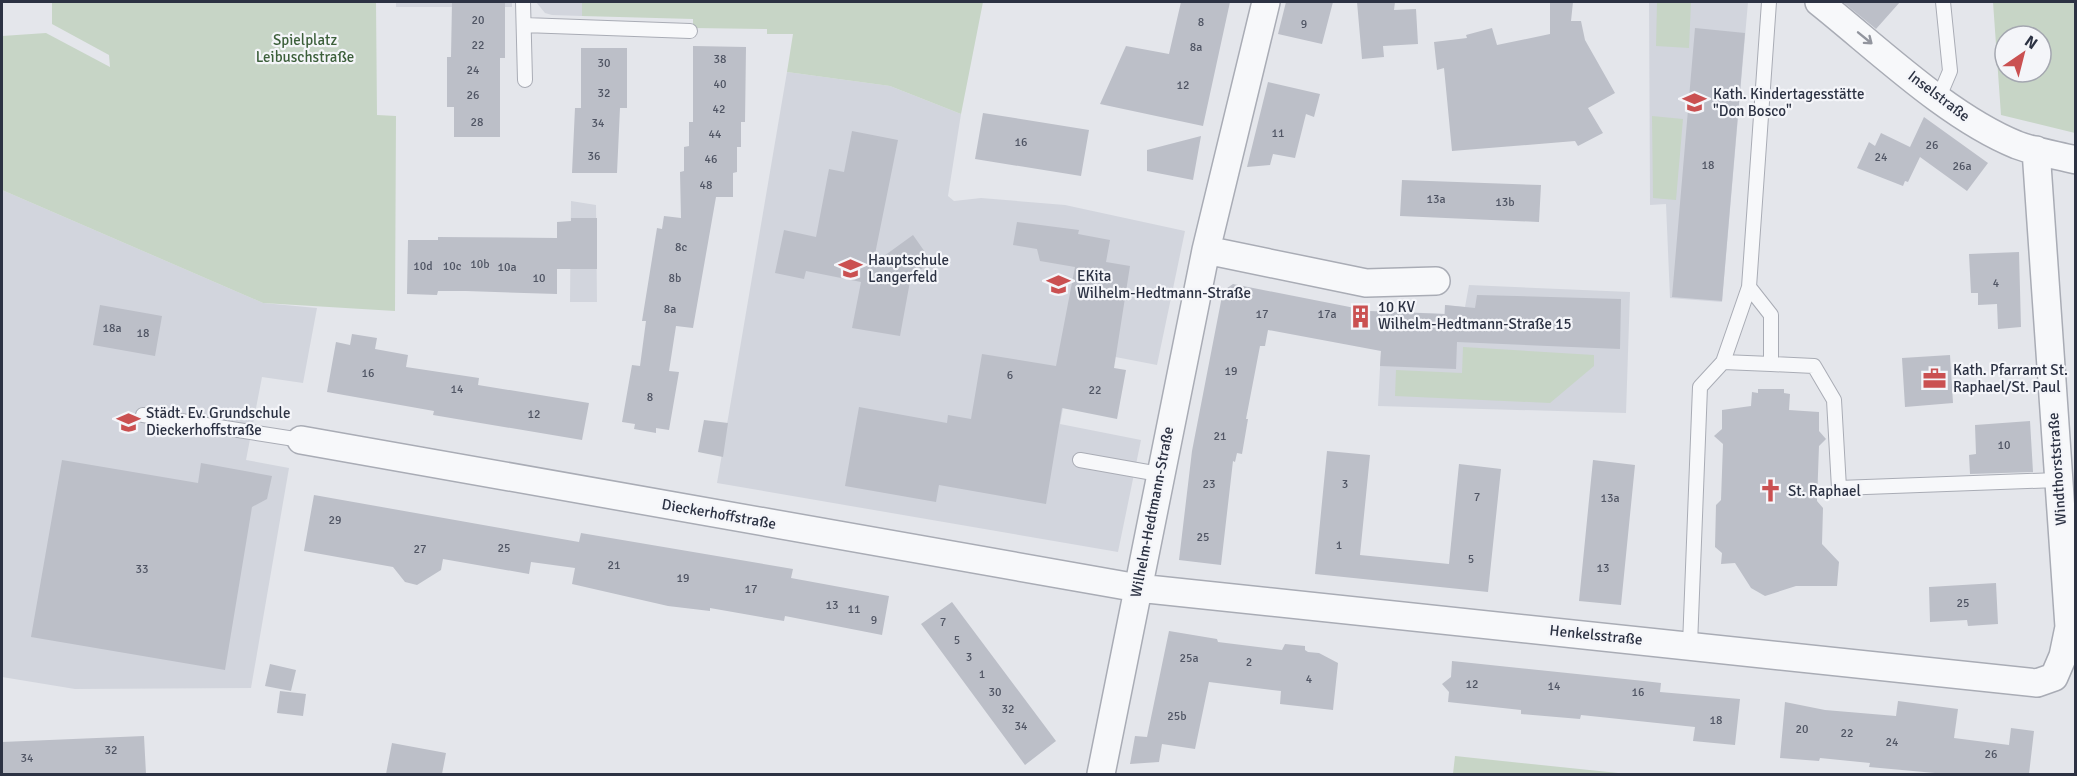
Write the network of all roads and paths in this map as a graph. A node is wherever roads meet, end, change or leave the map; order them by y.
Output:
1 (523, 2) edge
2 (1266, 2) edge
3 (1769, 2) edge
4 (1819, 2) edge
5 (1943, 2) edge
6 (524, 25) junction
7 (690, 31) dead end
8 (525, 80) dead end
9 (1932, 92) junction
10 (2036, 150) junction
11 (2076, 160) edge
12 (1206, 250) junction
13 (1436, 281) dead end
14 (1749, 287) junction
15 (1723, 363) junction
16 (1771, 364) junction
17 (144, 415) dead end
18 (301, 440) joint
19 (1080, 460) dead end
20 (1159, 474) junction
21 (2057, 480) junction
22 (1138, 588) junction
23 (1690, 645) junction
24 (2054, 677) joint
25 (1101, 774) edge

1 - 6 lane
2 - 12 street, Wilhelm-Hedtmann-Straße
3 - 14 lane
4 -> 9 street, Inselstraße
5 - 9 lane
6 - 7 lane
6 - 8 lane
9 - 10 street, Inselstraße
10 - 11 street, Inselstraße
10 - 21 street, Windthorststraße
12 - 13 street
12 - 20 street, Wilhelm-Hedtmann-Straße
14 - 15 lane
14 - 16 lane
15 - 16 lane
15 - 23 lane
16 - 21 lane
17 - 18 lane
18 - 22 street, Dieckerhoffstraße
19 - 20 lane
20 - 22 street, Wilhelm-Hedtmann-Straße
21 - 24 street, Windthorststraße
22 - 23 street, Henkelsstraße
22 - 25 street, Wilhelm-Hedtmann-Straße
23 - 24 street, Henkelsstraße

